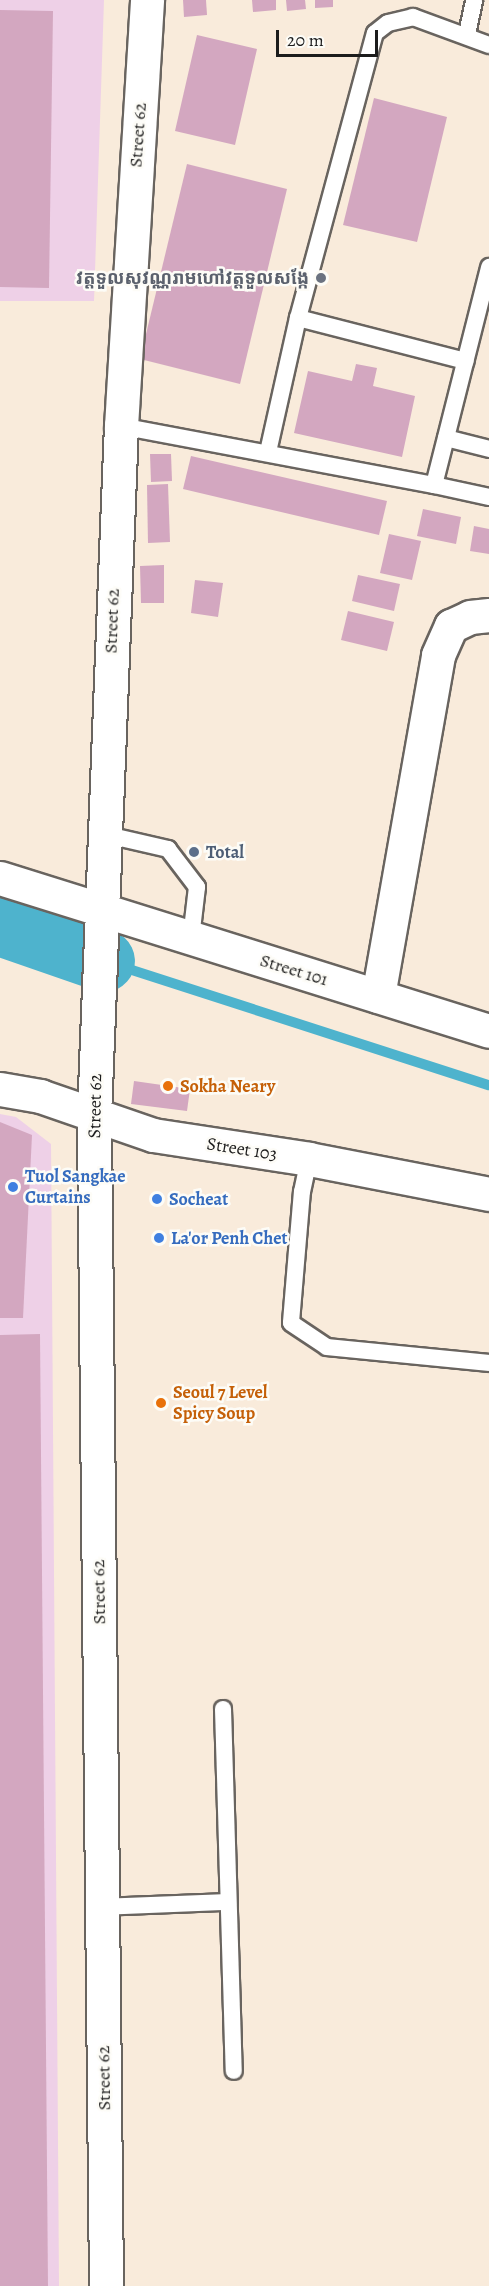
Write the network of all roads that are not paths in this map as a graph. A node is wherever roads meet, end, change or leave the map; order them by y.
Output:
1 (147, 0) edge
2 (413, 0) edge
3 (474, 0) edge
4 (413, 17) junction
5 (467, 34) junction
6 (489, 45) edge
7 (489, 267) edge
8 (298, 318) junction
9 (465, 361) junction
10 (121, 426) junction
11 (446, 438) junction
12 (489, 449) edge
13 (268, 453) junction
14 (434, 485) junction
15 (489, 497) edge
16 (489, 615) edge
17 (103, 834) junction
18 (0, 878) edge
19 (99, 924) junction
20 (191, 938) junction
21 (378, 996) junction
22 (489, 1031) edge
23 (0, 1089) edge
24 (94, 1115) junction
25 (309, 1159) junction
26 (489, 1194) edge
27 (489, 1363) edge
28 (224, 1709) dead end
29 (227, 1902) junction
30 (101, 1907) junction
31 (234, 2072) dead end
32 (106, 2286) edge

1 - 10 street, Street 62
2 - 4 lane
3 - 5 lane
4 - 5 lane
4 - 8 lane
5 - 6 lane
7 - 9 lane
8 - 9 lane
8 - 13 lane
9 - 11 lane
10 - 13 lane
10 - 17 street, Street 62
11 - 12 lane
11 - 14 lane
13 - 14 lane
14 - 15 lane
16 - 21 street
17 - 19 street, Street 62
17 - 20 lane
18 - 19 street, Street 101
19 - 20 street, Street 101
19 - 24 street, Street 62
20 - 21 street, Street 101
21 - 22 street, Street 101
23 - 24 street, Street 103
24 - 25 street, Street 103
24 - 30 street, Street 62
25 - 26 street, Street 103
25 - 27 lane
28 - 29 lane
29 - 30 lane
29 - 31 lane
30 - 32 street, Street 62

